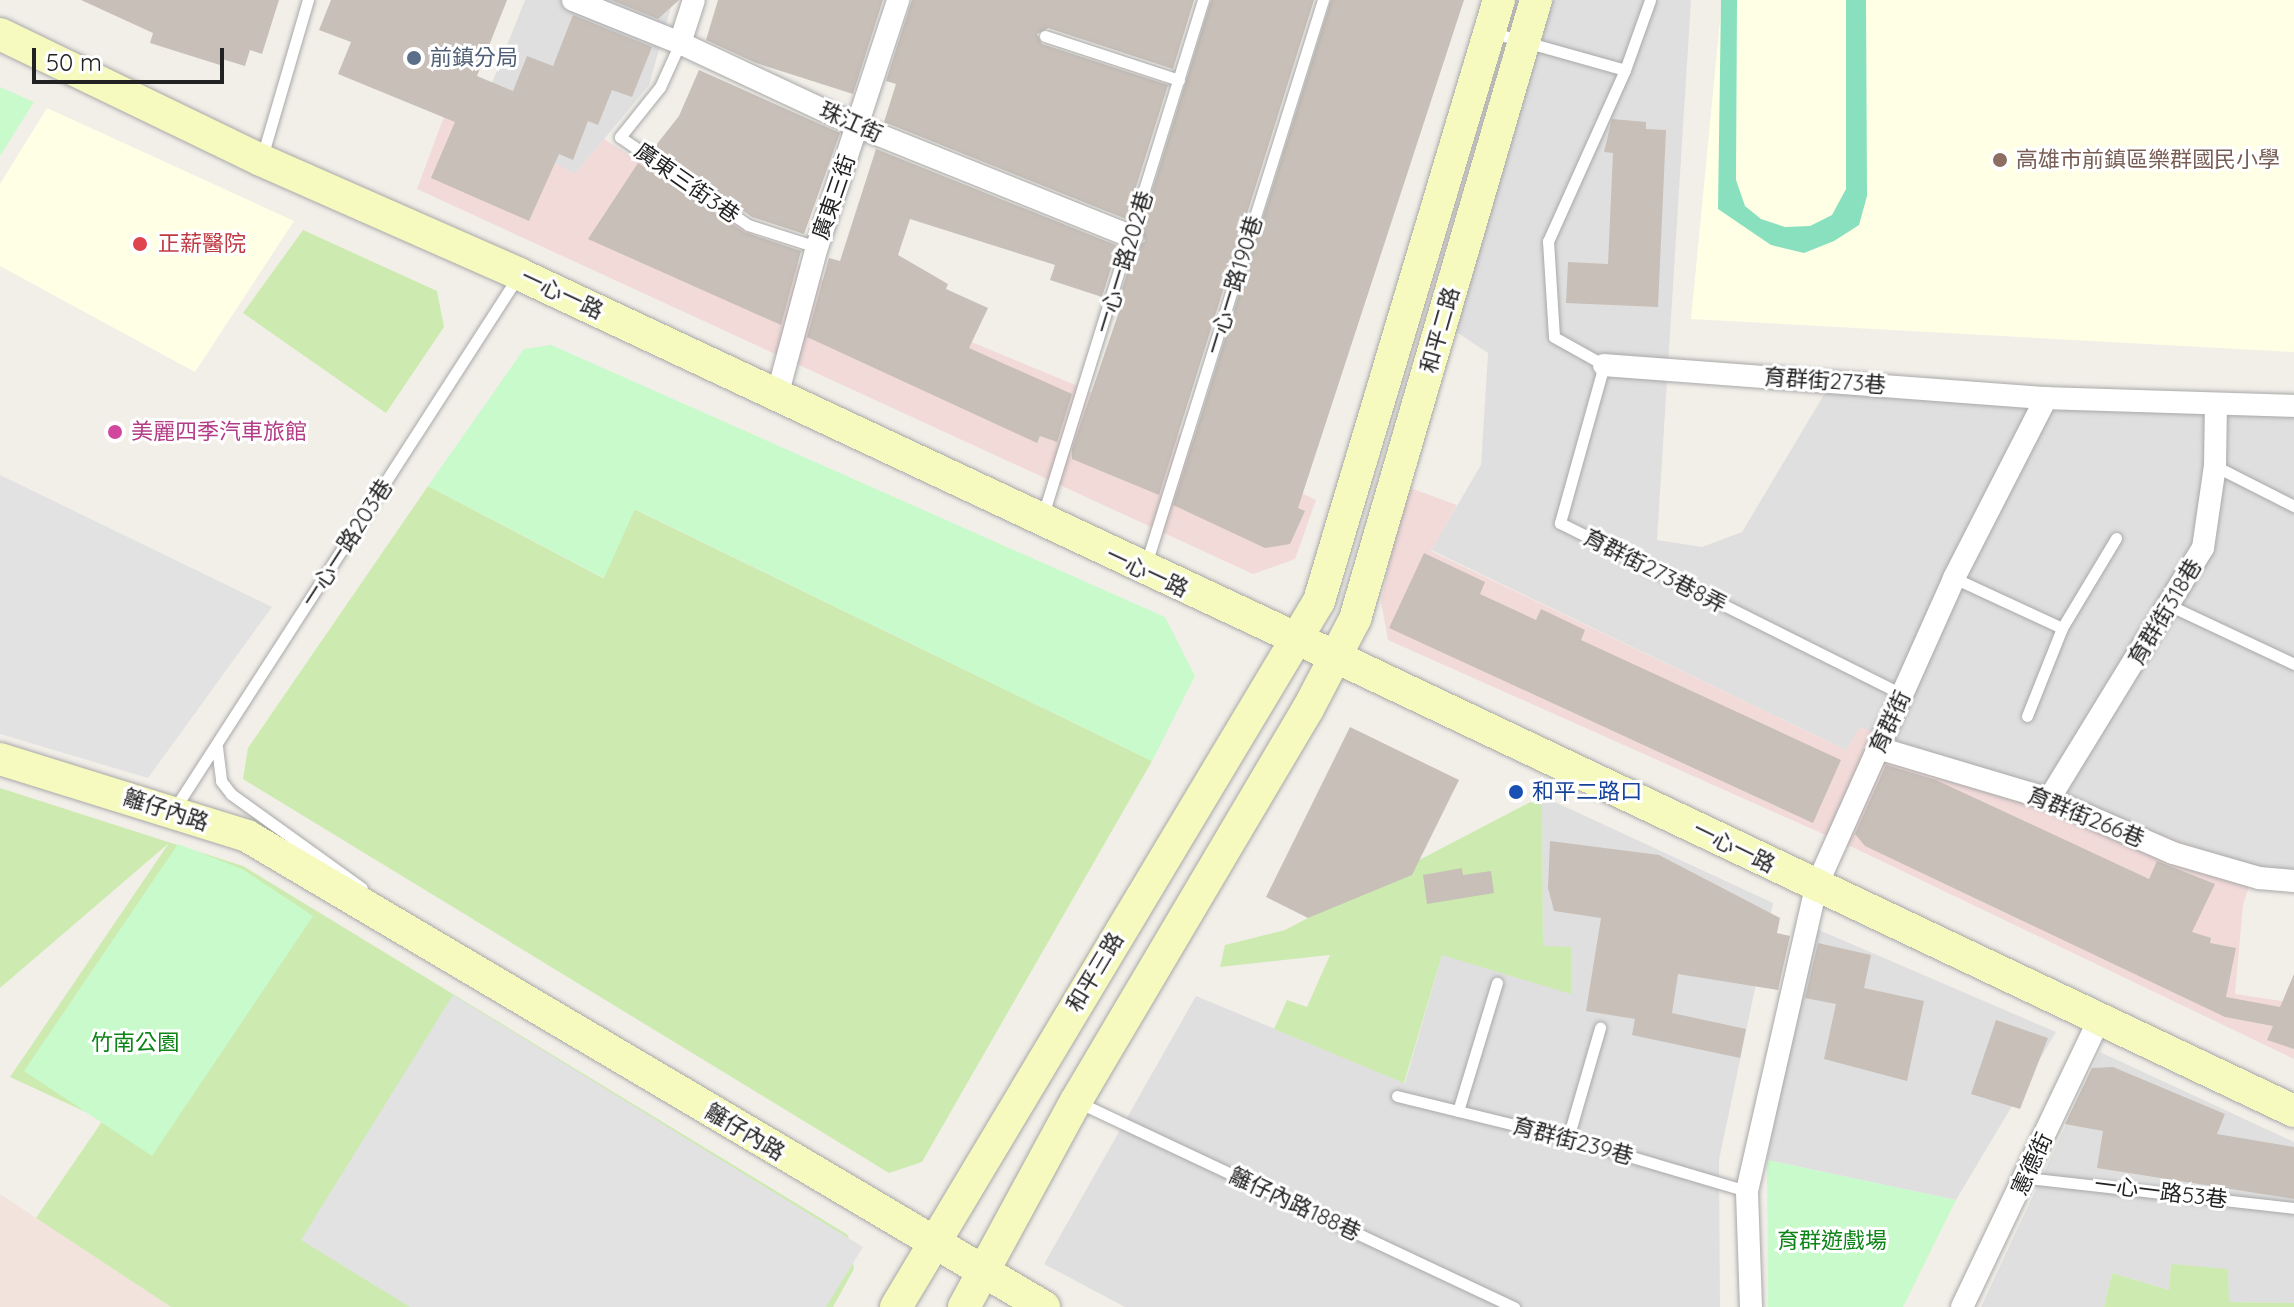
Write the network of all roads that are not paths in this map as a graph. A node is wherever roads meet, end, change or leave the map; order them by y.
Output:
1 (308, 0) edge
2 (573, 0) edge
3 (694, 0) edge
4 (898, 0) edge
5 (1203, 0) edge
6 (1323, 0) edge
7 (1499, 0) edge
8 (1536, 0) edge
9 (1650, 0) edge
10 (1490, 32) junction
11 (0, 34) edge
12 (1045, 36) dead end
13 (1524, 40) junction
14 (680, 43) junction
15 (1625, 70) junction
16 (1179, 80) junction
17 (859, 127) junction
18 (261, 160) junction
19 (1132, 237) junction
20 (817, 247) junction
21 (519, 274) junction
22 (1604, 365) junction
23 (777, 396) junction
24 (2046, 398) junction
25 (2216, 404) junction
26 (2294, 406) edge
27 (2215, 466) junction
28 (2294, 506) edge
29 (1041, 522) junction
30 (2116, 538) dead end
31 (1144, 571) junction
32 (1954, 578) junction
33 (2171, 606) junction
34 (2062, 628) junction
35 (1295, 639) junction
36 (1336, 657) junction
37 (2294, 664) edge
38 (1903, 695) junction
39 (2027, 716) dead end
40 (217, 747) junction
41 (1878, 748) junction
42 (0, 759) edge
43 (2049, 799) junction
44 (173, 811) junction
45 (2259, 878) junction
46 (2294, 881) edge
47 (1816, 887) junction
48 (2294, 894) edge
49 (447, 955) junction
50 (1497, 983) dead end
51 (2099, 1020) junction
52 (1600, 1028) dead end
53 (1397, 1096) dead end
54 (1076, 1101) junction
55 (1458, 1111) junction
56 (2294, 1111) edge
57 (1568, 1138) junction
58 (2027, 1178) junction
59 (1747, 1191) junction
60 (2294, 1208) edge
61 (934, 1244) junction
62 (983, 1275) junction
63 (896, 1307) edge
64 (964, 1307) edge
65 (1044, 1307) edge
66 (1514, 1307) edge
67 (1751, 1307) edge
68 (1962, 1307) edge

1 - 18 lane
2 - 14 street, 珠江街
3 - 14 street
4 - 17 street, 廣東三街
5 - 16 lane, 一心一路202巷
6 - 31 lane, 一心一路190巷
7 - 10 street, 和平二路
8 - 13 street, 和平二路
9 - 15 lane
10 - 13 lane
10 - 35 street, 和平二路
11 - 18 street, 一心一路
12 - 16 lane
13 - 15 lane
13 - 36 street, 和平二路
14 - 17 street, 珠江街
14 - 20 lane, 廣東三街3巷
15 - 22 lane
16 - 19 lane, 一心一路202巷
17 - 19 street, 珠江街
17 - 20 street, 廣東三街
18 - 21 street, 一心一路
19 - 29 lane, 一心一路202巷
20 - 23 street, 廣東三街
21 - 23 street, 一心一路
21 - 40 lane, 一心一路203巷
22 - 24 street, 育群街273巷
22 - 38 lane, 育群街273巷8弄
23 - 29 street, 一心一路
24 - 25 street
24 - 32 street, 育群街
25 - 26 street
25 - 27 street, 育群街318巷
27 - 28 lane
27 - 33 street, 育群街318巷
29 - 31 street, 一心一路
30 - 34 lane
31 - 35 street, 一心一路
32 - 34 lane
32 - 38 street, 育群街
33 - 37 lane
33 - 43 street, 育群街318巷
34 - 39 lane
35 - 36 street, 一心一路
35 - 61 street, 和平三路
36 - 47 street, 一心一路
36 - 54 street
38 - 41 street, 育群街
40 - 44 lane, 一心一路203巷
40 - 49 lane, 籬仔內路
41 - 43 street, 育群街266巷
41 - 47 street, 育群街
42 - 44 street, 籬仔內路
43 - 45 street, 育群街266巷
44 - 49 street, 籬仔內路
45 - 46 street, 育群街266巷
45 - 48 lane
47 - 51 street, 一心一路
47 - 59 street, 育群街
49 - 61 street, 籬仔內路
50 - 55 lane
51 - 56 street, 一心一路
51 - 58 street, 憲德街
52 - 57 lane
53 - 55 lane, 育群街239巷
54 - 62 street
54 - 66 lane, 籬仔內路188巷
55 - 57 lane, 育群街239巷
57 - 59 lane, 育群街239巷
58 - 60 lane, 一心一路53巷
58 - 68 street, 憲德街
59 - 67 street, 育群街
61 - 62 street, 籬仔內路
61 - 63 street, 和平三路
62 - 64 street
62 - 65 street, 籬仔內路

